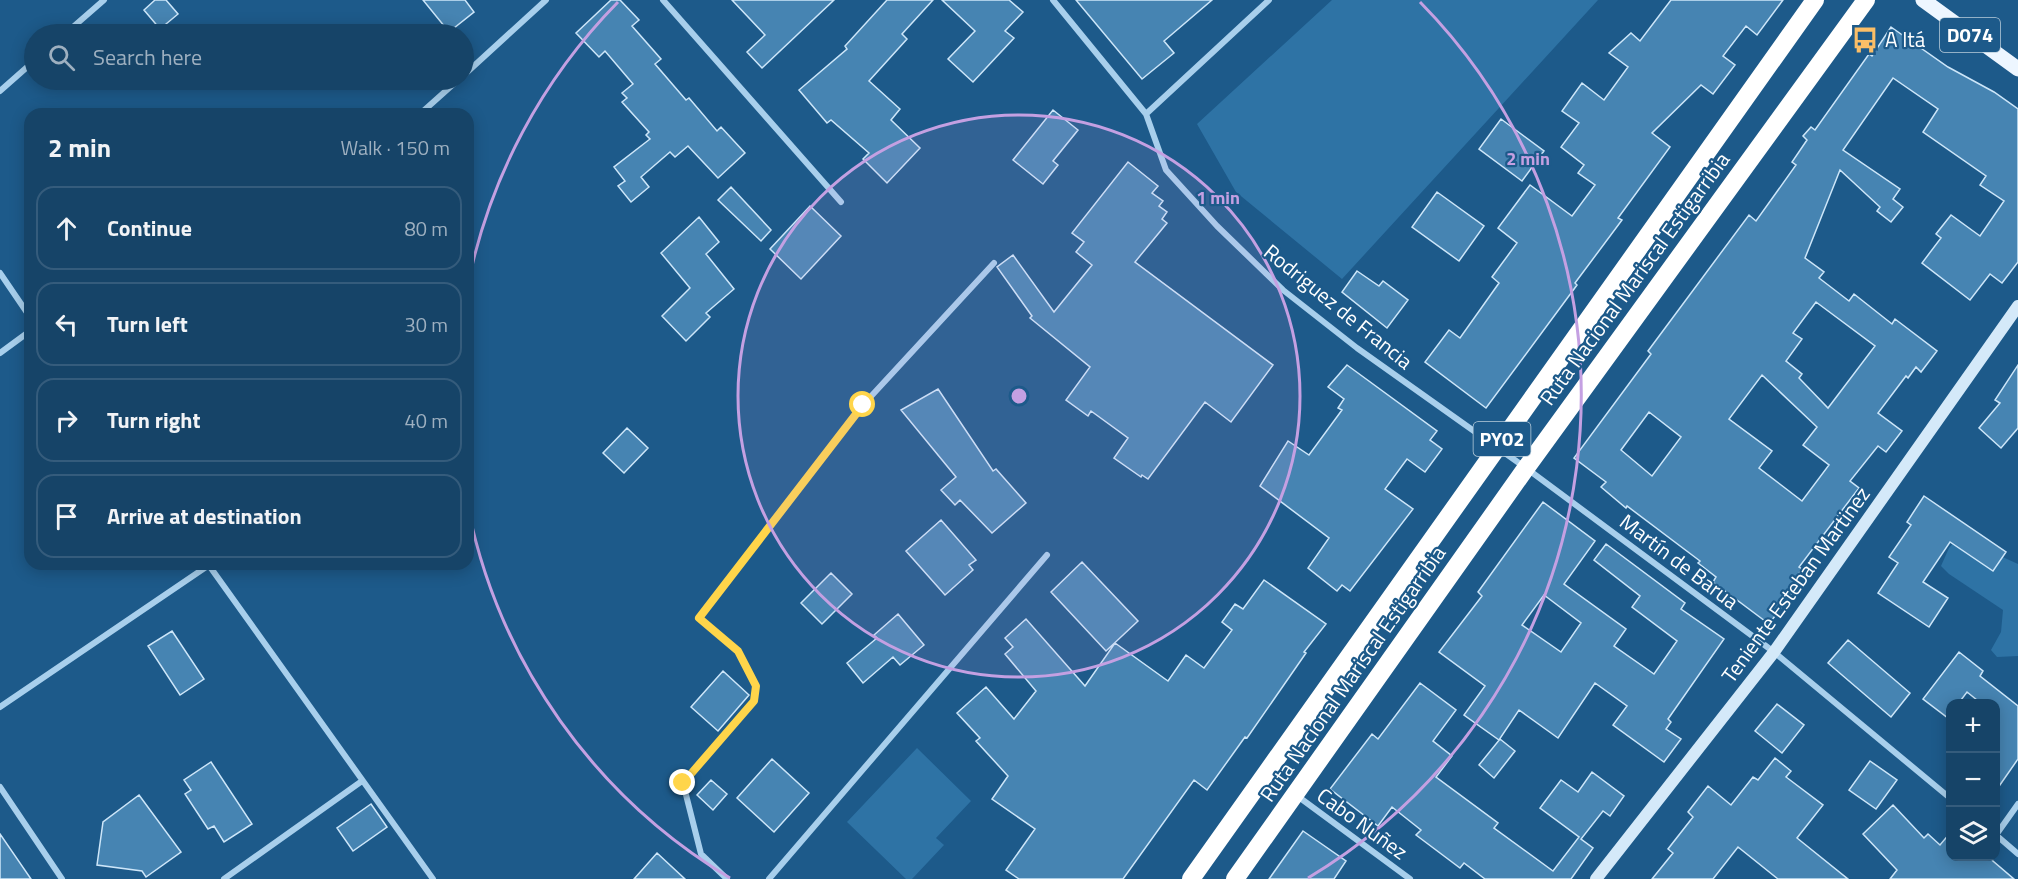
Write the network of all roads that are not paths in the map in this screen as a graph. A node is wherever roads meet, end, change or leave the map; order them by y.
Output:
1 (104, 0) edge
2 (546, 0) edge
3 (663, 0) edge
4 (1053, 0) edge
5 (1269, 0) edge
6 (1815, 0) edge
7 (1866, 0) edge
8 (1923, 0) edge
9 (76, 24) edge
10 (474, 66) edge
11 (2018, 69) edge
12 (24, 70) edge
13 (448, 90) edge
14 (0, 91) edge
15 (427, 108) edge
16 (1146, 114) junction
17 (841, 202) dead end
18 (994, 263) dead end
19 (0, 273) edge
20 (2018, 306) edge
21 (24, 308) edge
22 (24, 335) edge
23 (0, 353) edge
24 (1495, 448) junction
25 (1526, 468) junction
26 (1047, 555) dead end
27 (199, 570) edge
28 (212, 570) edge
29 (1774, 652) junction
30 (0, 706) edge
31 (362, 782) junction
32 (0, 787) edge
33 (1295, 795) junction
34 (1946, 795) edge
35 (2018, 804) edge
36 (2000, 828) edge
37 (2000, 839) edge
38 (2018, 854) edge
39 (62, 879) edge
40 (224, 879) edge
41 (433, 879) edge
42 (727, 879) edge
43 (769, 879) edge
44 (1191, 879) edge
45 (1235, 879) edge
46 (1410, 879) edge
47 (1596, 879) edge

1 - 9 street
2 - 10 street
3 - 17 street
4 - 16 street, Rodriguez de Francia
5 - 16 street
6 - 24 highway, Ruta Nacional Mariscal Estigarribia / PY02
7 - 25 highway, Ruta Nacional Mariscal Estigarribia / PY02
8 - 11 main road, D074
12 - 14 street
13 - 15 street
16 - 24 street, Rodriguez de Francia
18 - 42 street
19 - 21 street
20 - 29 street, Teniente Esteban Martinez
22 - 23 street
24 - 25 street, Rodriguez de Francia
24 - 44 highway, Ruta Nacional Mariscal Estigarribia / PY02
25 - 29 street, Martín de Barua
25 - 33 highway, Ruta Nacional Mariscal Estigarribia / PY02
26 - 43 street
27 - 30 street
28 - 31 street
29 - 34 street, Martín de Barua
29 - 47 street, Teniente Esteban Martinez
31 - 40 street
31 - 41 street
32 - 39 street
33 - 45 highway, Ruta Nacional Mariscal Estigarribia / PY02
33 - 46 street, Cabo Nuñez
35 - 36 street
37 - 38 street

